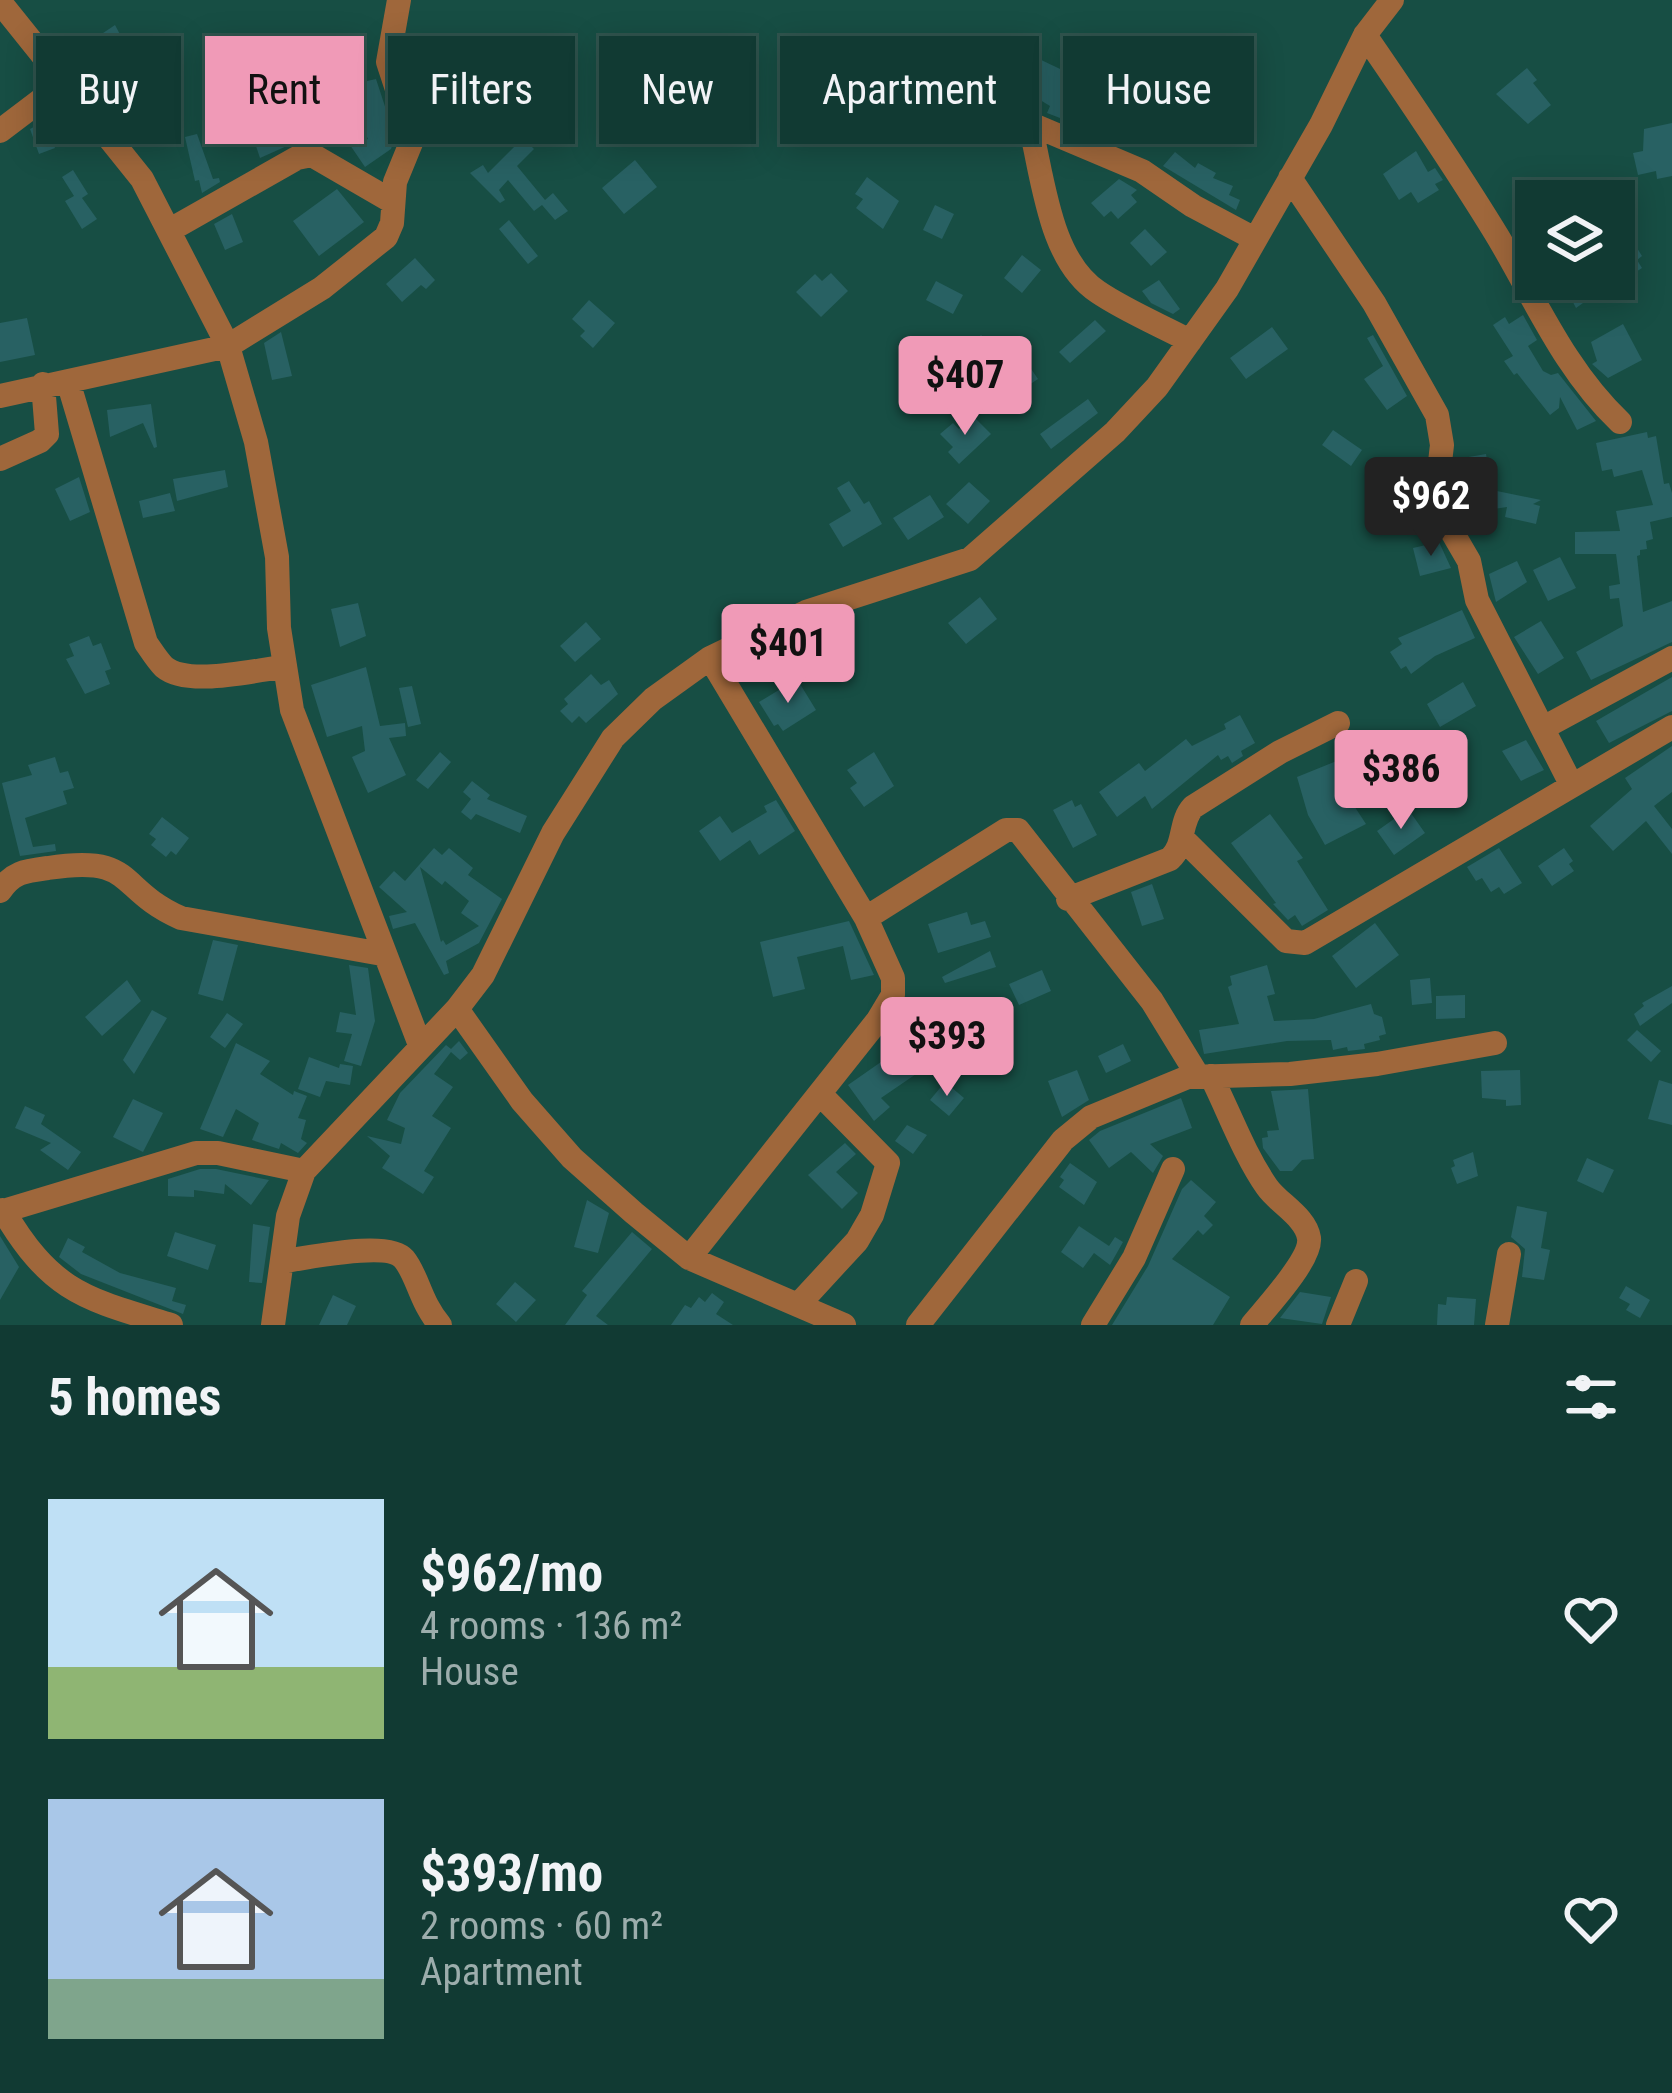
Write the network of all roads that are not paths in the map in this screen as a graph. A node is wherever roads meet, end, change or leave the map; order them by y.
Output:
1 (399, 0) edge
2 (1392, 0) edge
3 (0, 2) edge
4 (1365, 35) junction
5 (36, 50) edge
6 (36, 104) edge
7 (1039, 125) edge
8 (0, 131) edge
9 (113, 144) edge
10 (1036, 144) edge
11 (1291, 178) junction
12 (394, 202) junction
13 (170, 230) junction
14 (1256, 239) junction
15 (1190, 340) junction
16 (228, 346) junction
17 (56, 382) junction
18 (0, 396) edge
19 (1620, 422) dead end
20 (0, 459) edge
21 (710, 658) junction
22 (1672, 658) edge
23 (283, 667) junction
24 (1338, 723) dead end
25 (1672, 727) edge
26 (1543, 728) junction
27 (1570, 784) junction
28 (1182, 838) junction
29 (0, 891) edge
30 (1069, 899) junction
31 (866, 918) junction
32 (382, 954) junction
33 (457, 1010) junction
34 (1495, 1043) dead end
35 (420, 1045) junction
36 (1204, 1076) junction
37 (820, 1094) junction
38 (1172, 1169) dead end
39 (304, 1171) junction
40 (2, 1211) edge
41 (1509, 1254) dead end
42 (689, 1258) junction
43 (284, 1261) junction
44 (1356, 1281) dead end
45 (798, 1305) junction
46 (836, 1323) edge
47 (171, 1325) edge
48 (273, 1325) edge
49 (440, 1325) edge
50 (918, 1325) edge
51 (1093, 1325) edge
52 (1252, 1325) edge
53 (1338, 1325) edge
54 (1497, 1325) edge

1 - 12 street
2 - 4 street
3 - 5 street
4 - 11 street
4 - 19 street
6 - 8 street
7 - 14 street
9 - 13 street
10 - 15 street
11 - 14 street
11 - 26 street
12 - 13 street
12 - 16 street
13 - 16 street
14 - 15 street
15 - 21 street
16 - 17 street
16 - 23 street
17 - 18 street
17 - 20 street
17 - 23 street
21 - 31 street
21 - 33 street
22 - 26 street
23 - 32 street
24 - 28 street
25 - 27 street
26 - 27 street
27 - 28 street
28 - 30 street
29 - 32 street
30 - 31 street
30 - 36 street
31 - 37 street
32 - 35 street
33 - 35 street
33 - 42 street
34 - 36 street
35 - 39 street
36 - 50 street
36 - 52 street
37 - 42 street
37 - 45 street
38 - 51 street
39 - 40 street
39 - 43 street
40 - 47 street
41 - 54 street
42 - 45 street
43 - 48 street
43 - 49 street
44 - 53 street
45 - 46 street

